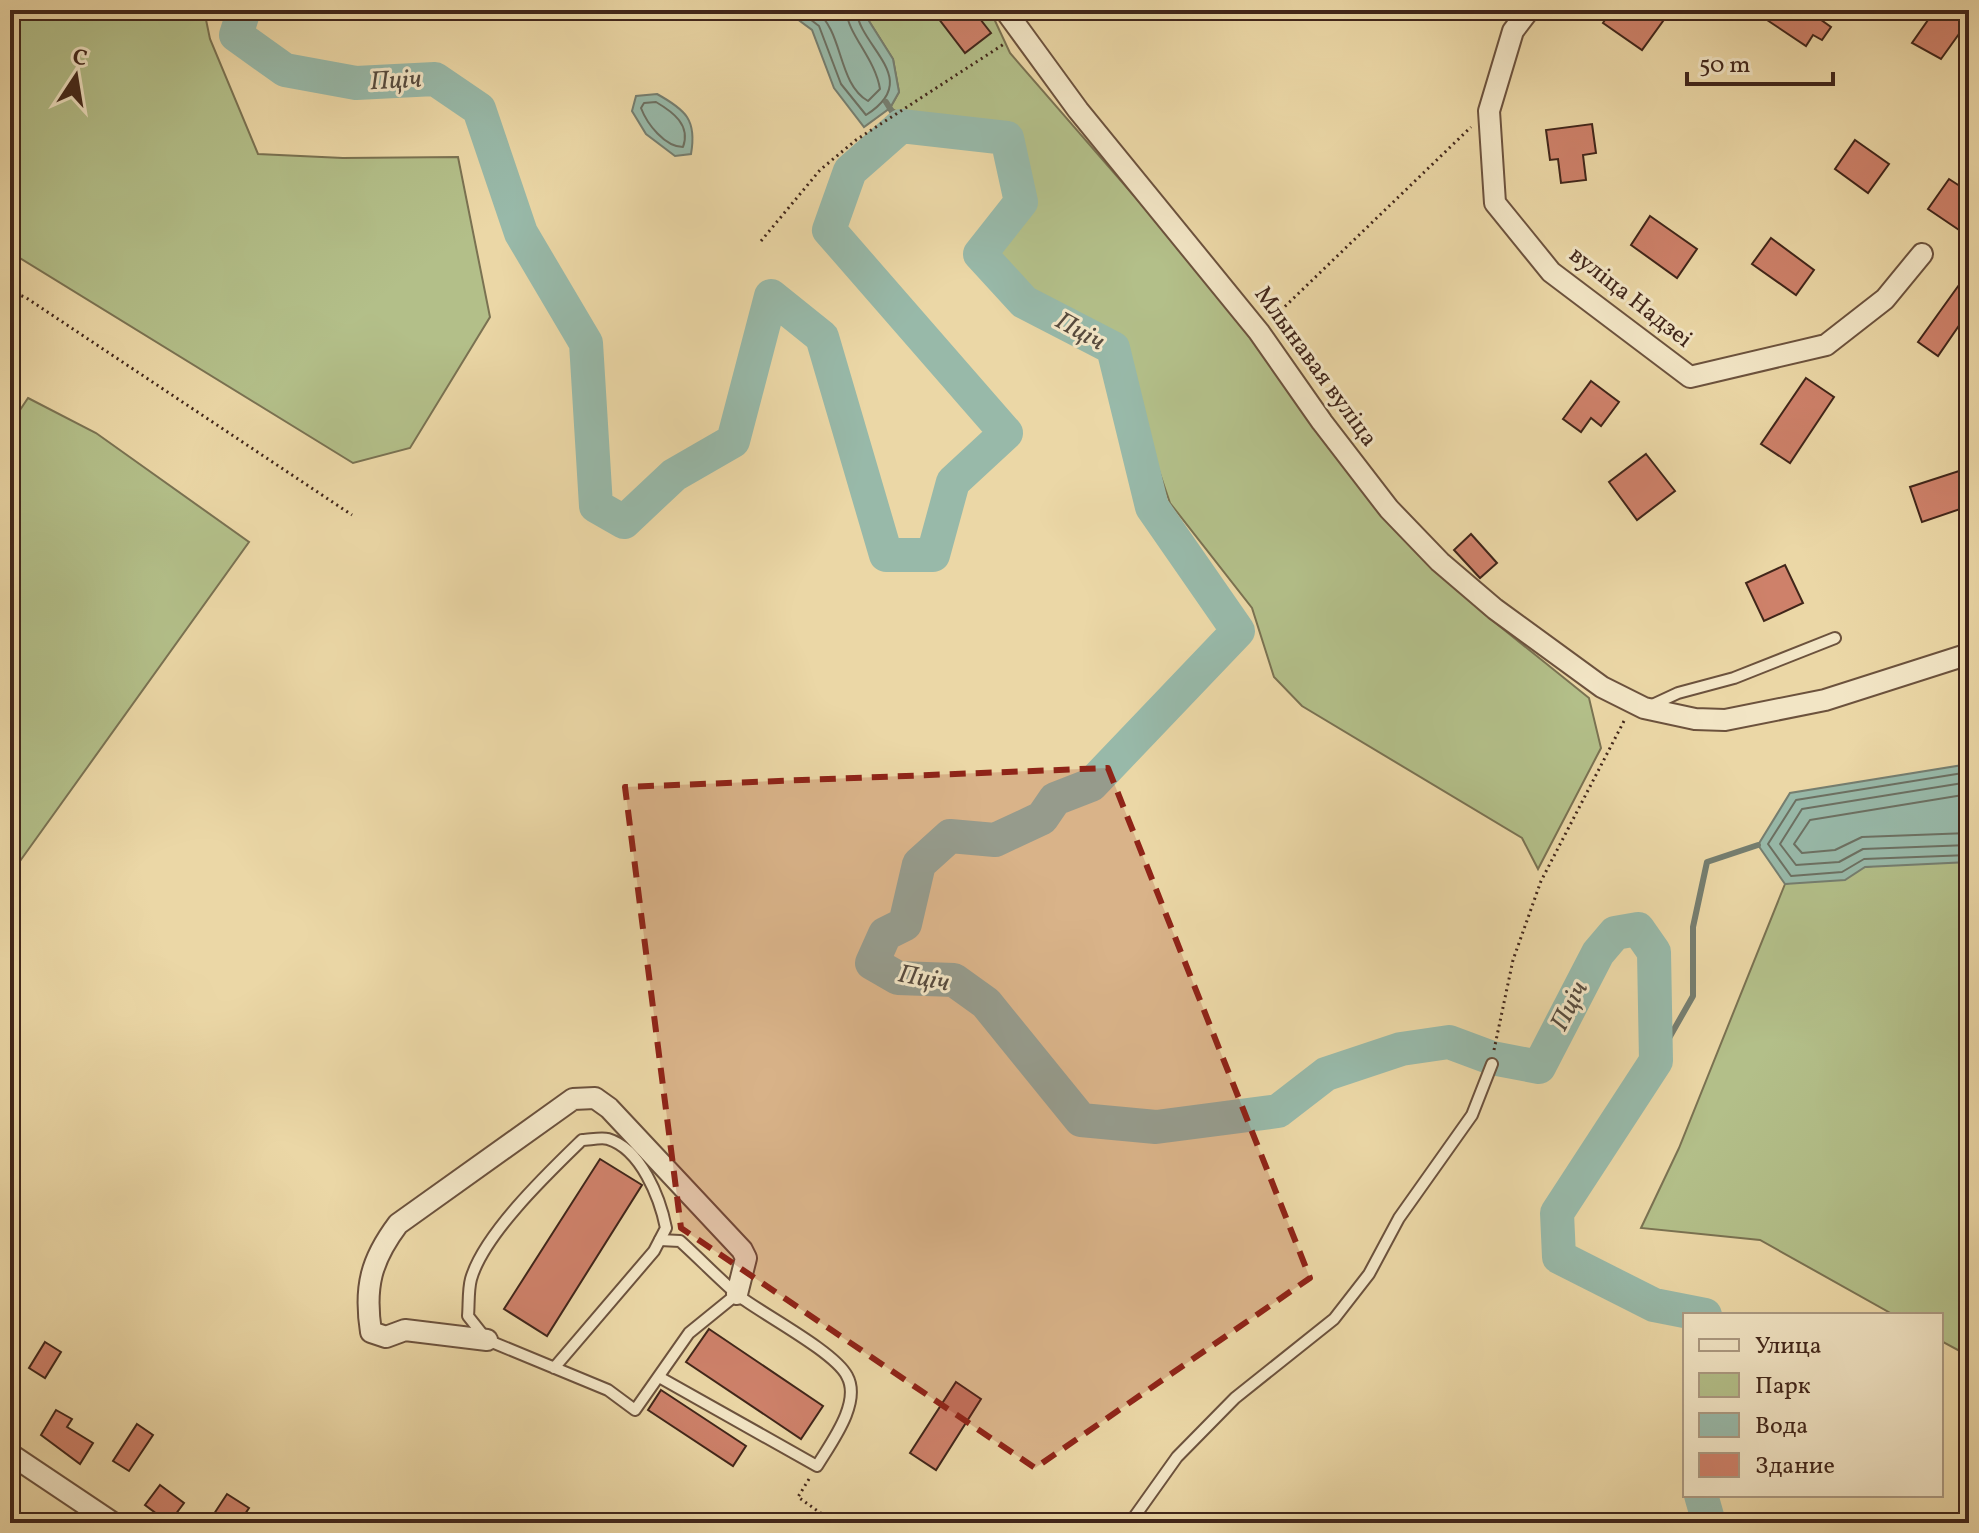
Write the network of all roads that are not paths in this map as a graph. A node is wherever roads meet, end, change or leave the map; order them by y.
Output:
1 (1005, 10) edge
2 (1529, 10) edge
3 (1922, 254) dead end
4 (1835, 638) dead end
5 (1969, 654) edge
6 (1638, 707) junction
7 (1492, 1064) dead end
8 (660, 1240) junction
9 (737, 1294) junction
10 (487, 1340) junction
11 (554, 1368) junction
12 (659, 1377) junction
13 (10, 1454) edge
14 (113, 1523) edge
15 (1130, 1523) edge

1 - 6 street, Млынавая вуліца
2 - 3 street, вуліца Надзеі
4 - 6 lane
5 - 6 street
7 - 15 lane
8 - 9 lane
8 - 10 lane
8 - 11 lane
9 - 10 street
9 - 12 lane
9 - 12 lane
10 - 11 lane
11 - 12 lane
13 - 14 street

